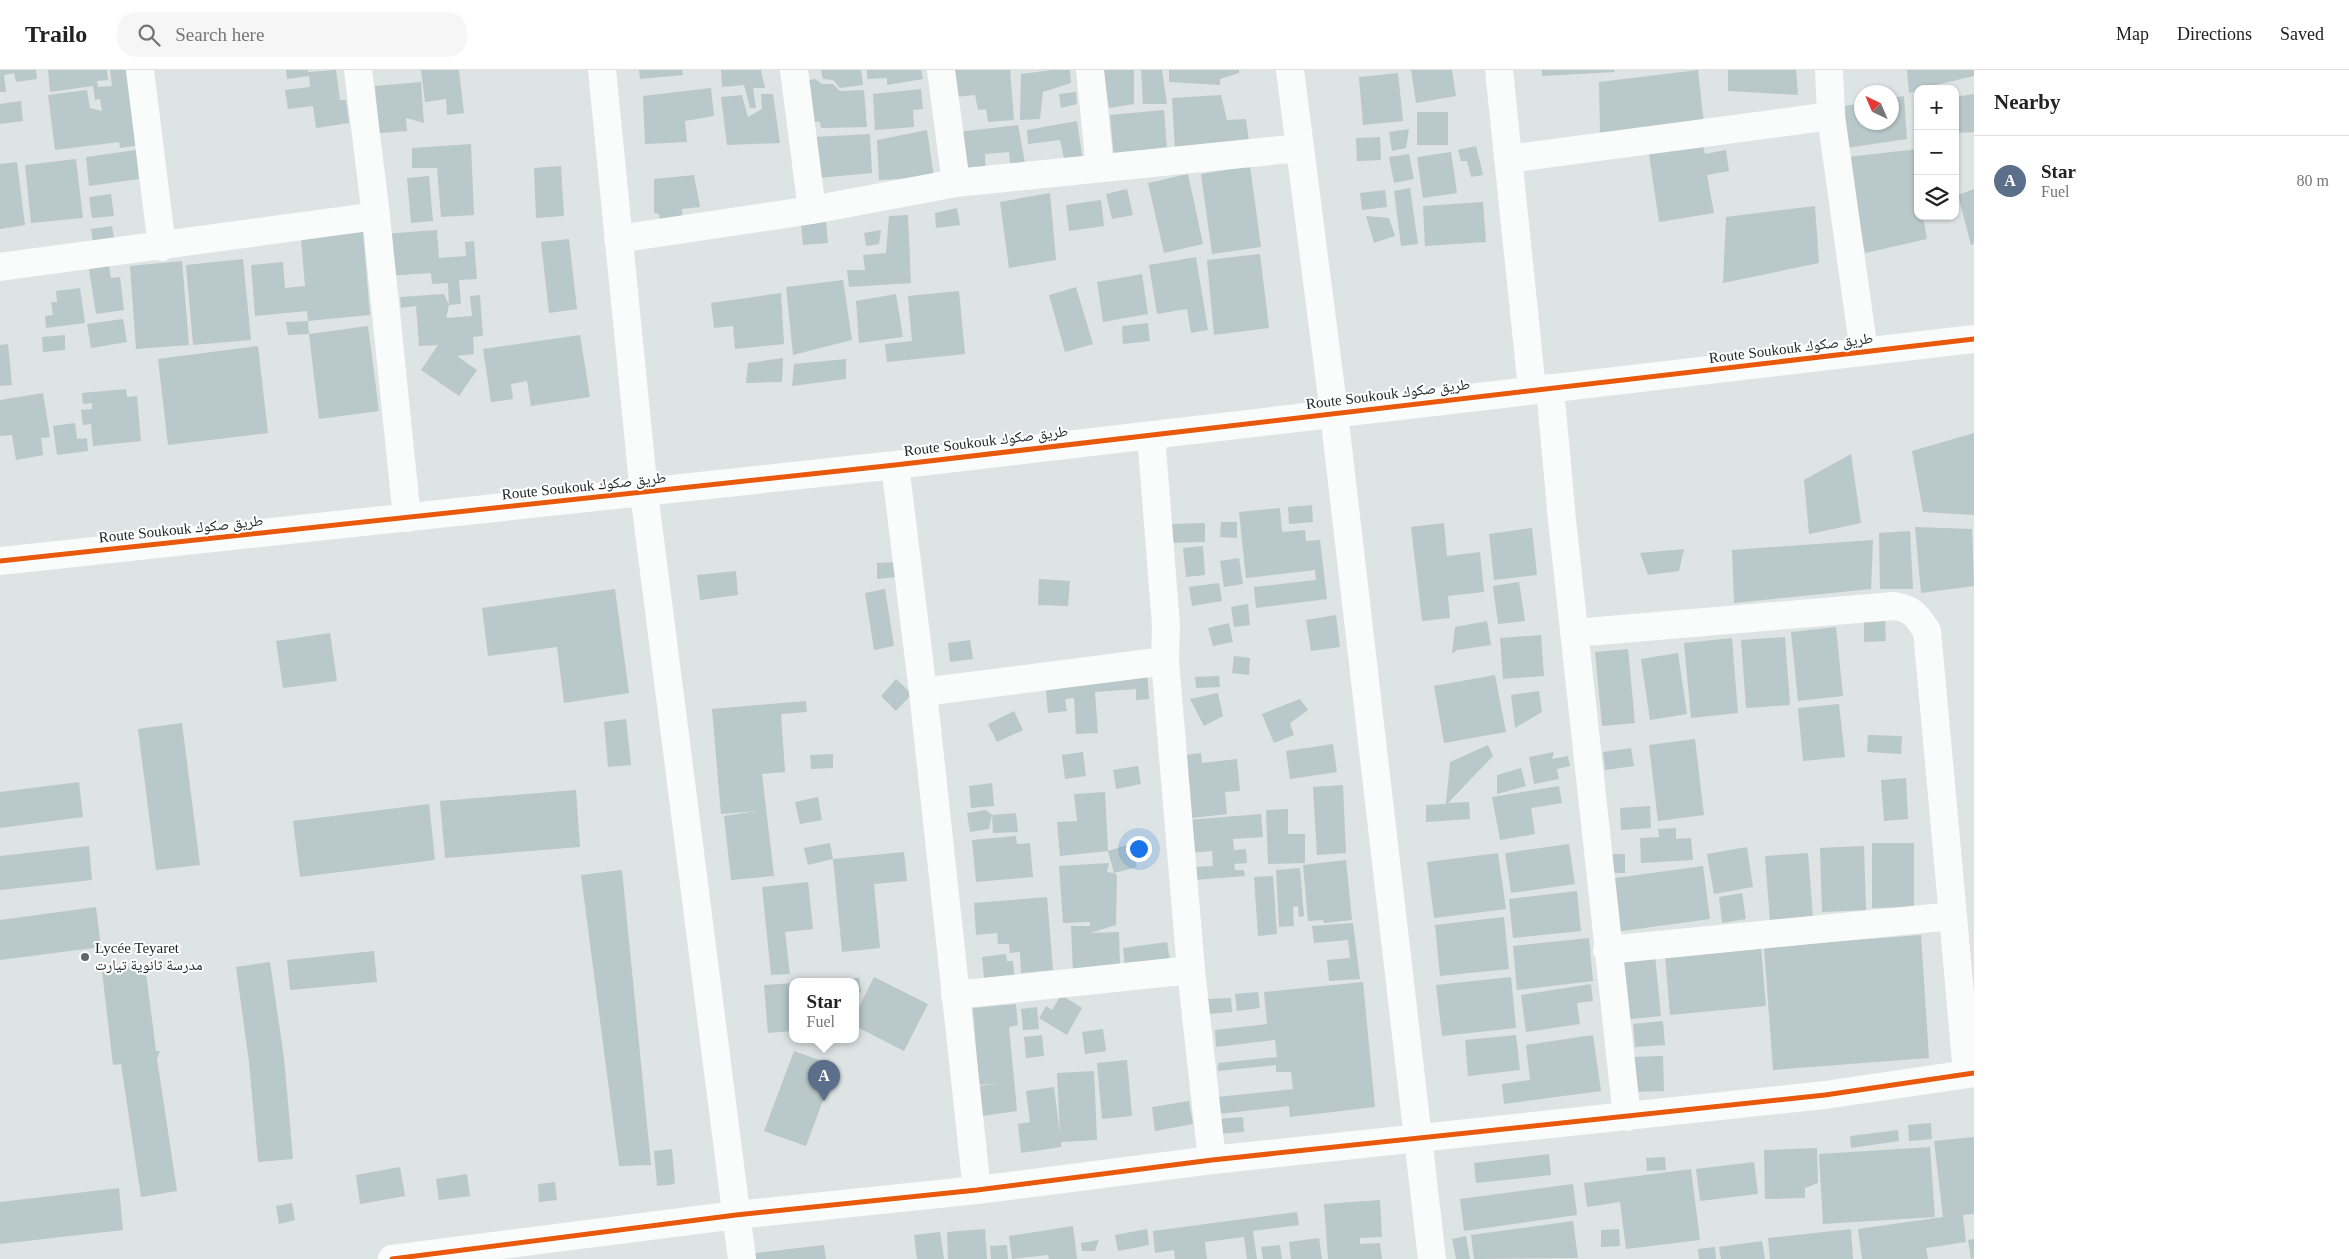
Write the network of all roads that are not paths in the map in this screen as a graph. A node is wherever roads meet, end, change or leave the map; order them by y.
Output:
1 (140, 70) edge
2 (358, 70) edge
3 (602, 70) edge
4 (794, 70) edge
5 (941, 70) edge
6 (1090, 70) edge
7 (1290, 70) edge
8 (1499, 70) edge
9 (1829, 70) edge
10 (1831, 116) junction
11 (1300, 148) junction
12 (1508, 159) junction
13 (1100, 168) junction
14 (956, 182) junction
15 (812, 210) junction
16 (376, 216) junction
17 (618, 240) junction
18 (162, 247) junction
19 (0, 267) edge
20 (1974, 339) edge
21 (1864, 352) junction
22 (1541, 389) junction
23 (1334, 413) junction
24 (1151, 434) junction
25 (895, 465) junction
26 (644, 493) junction
27 (406, 518) junction
28 (0, 561) edge
29 (1574, 634) junction
30 (1165, 661) junction
31 (923, 692) junction
32 (1954, 916) junction
33 (1607, 950) junction
34 (1192, 970) junction
35 (955, 995) junction
36 (1970, 1073) edge
37 (1626, 1117) junction
38 (1418, 1140) junction
39 (1212, 1160) junction
40 (977, 1190) junction
41 (736, 1215) junction
42 (485, 1253) edge
43 (392, 1259) edge
44 (742, 1259) edge
45 (1432, 1259) edge

1 - 18 street
2 - 16 street
3 - 17 street
4 - 15 street
5 - 14 street
6 - 13 street
7 - 11 street
8 - 12 street
9 - 10 street
10 - 12 street
10 - 21 street
11 - 13 street
11 - 23 street
12 - 22 street
13 - 14 street
14 - 15 street
15 - 17 street
16 - 18 street
16 - 27 street
17 - 26 street
18 - 19 street
20 - 21 street, Route Soukouk طريق صكوك
21 - 22 street, Route Soukouk طريق صكوك
22 - 23 street, Route Soukouk طريق صكوك
22 - 29 street
23 - 24 street, Route Soukouk طريق صكوك
23 - 38 street
24 - 25 street, Route Soukouk طريق صكوك
24 - 30 street
25 - 26 street, Route Soukouk طريق صكوك
25 - 31 street
26 - 27 street, Route Soukouk طريق صكوك
26 - 41 street
27 - 28 street, Route Soukouk طريق صكوك
29 - 32 street
29 - 33 street
30 - 31 street
30 - 34 street
31 - 35 street
32 - 33 street
32 - 36 street
33 - 37 street
34 - 35 street
34 - 39 street
35 - 40 street
36 - 37 street
37 - 38 street
38 - 39 street
38 - 45 street
39 - 40 street
40 - 41 street
41 - 42 street
41 - 44 street
42 - 43 street

